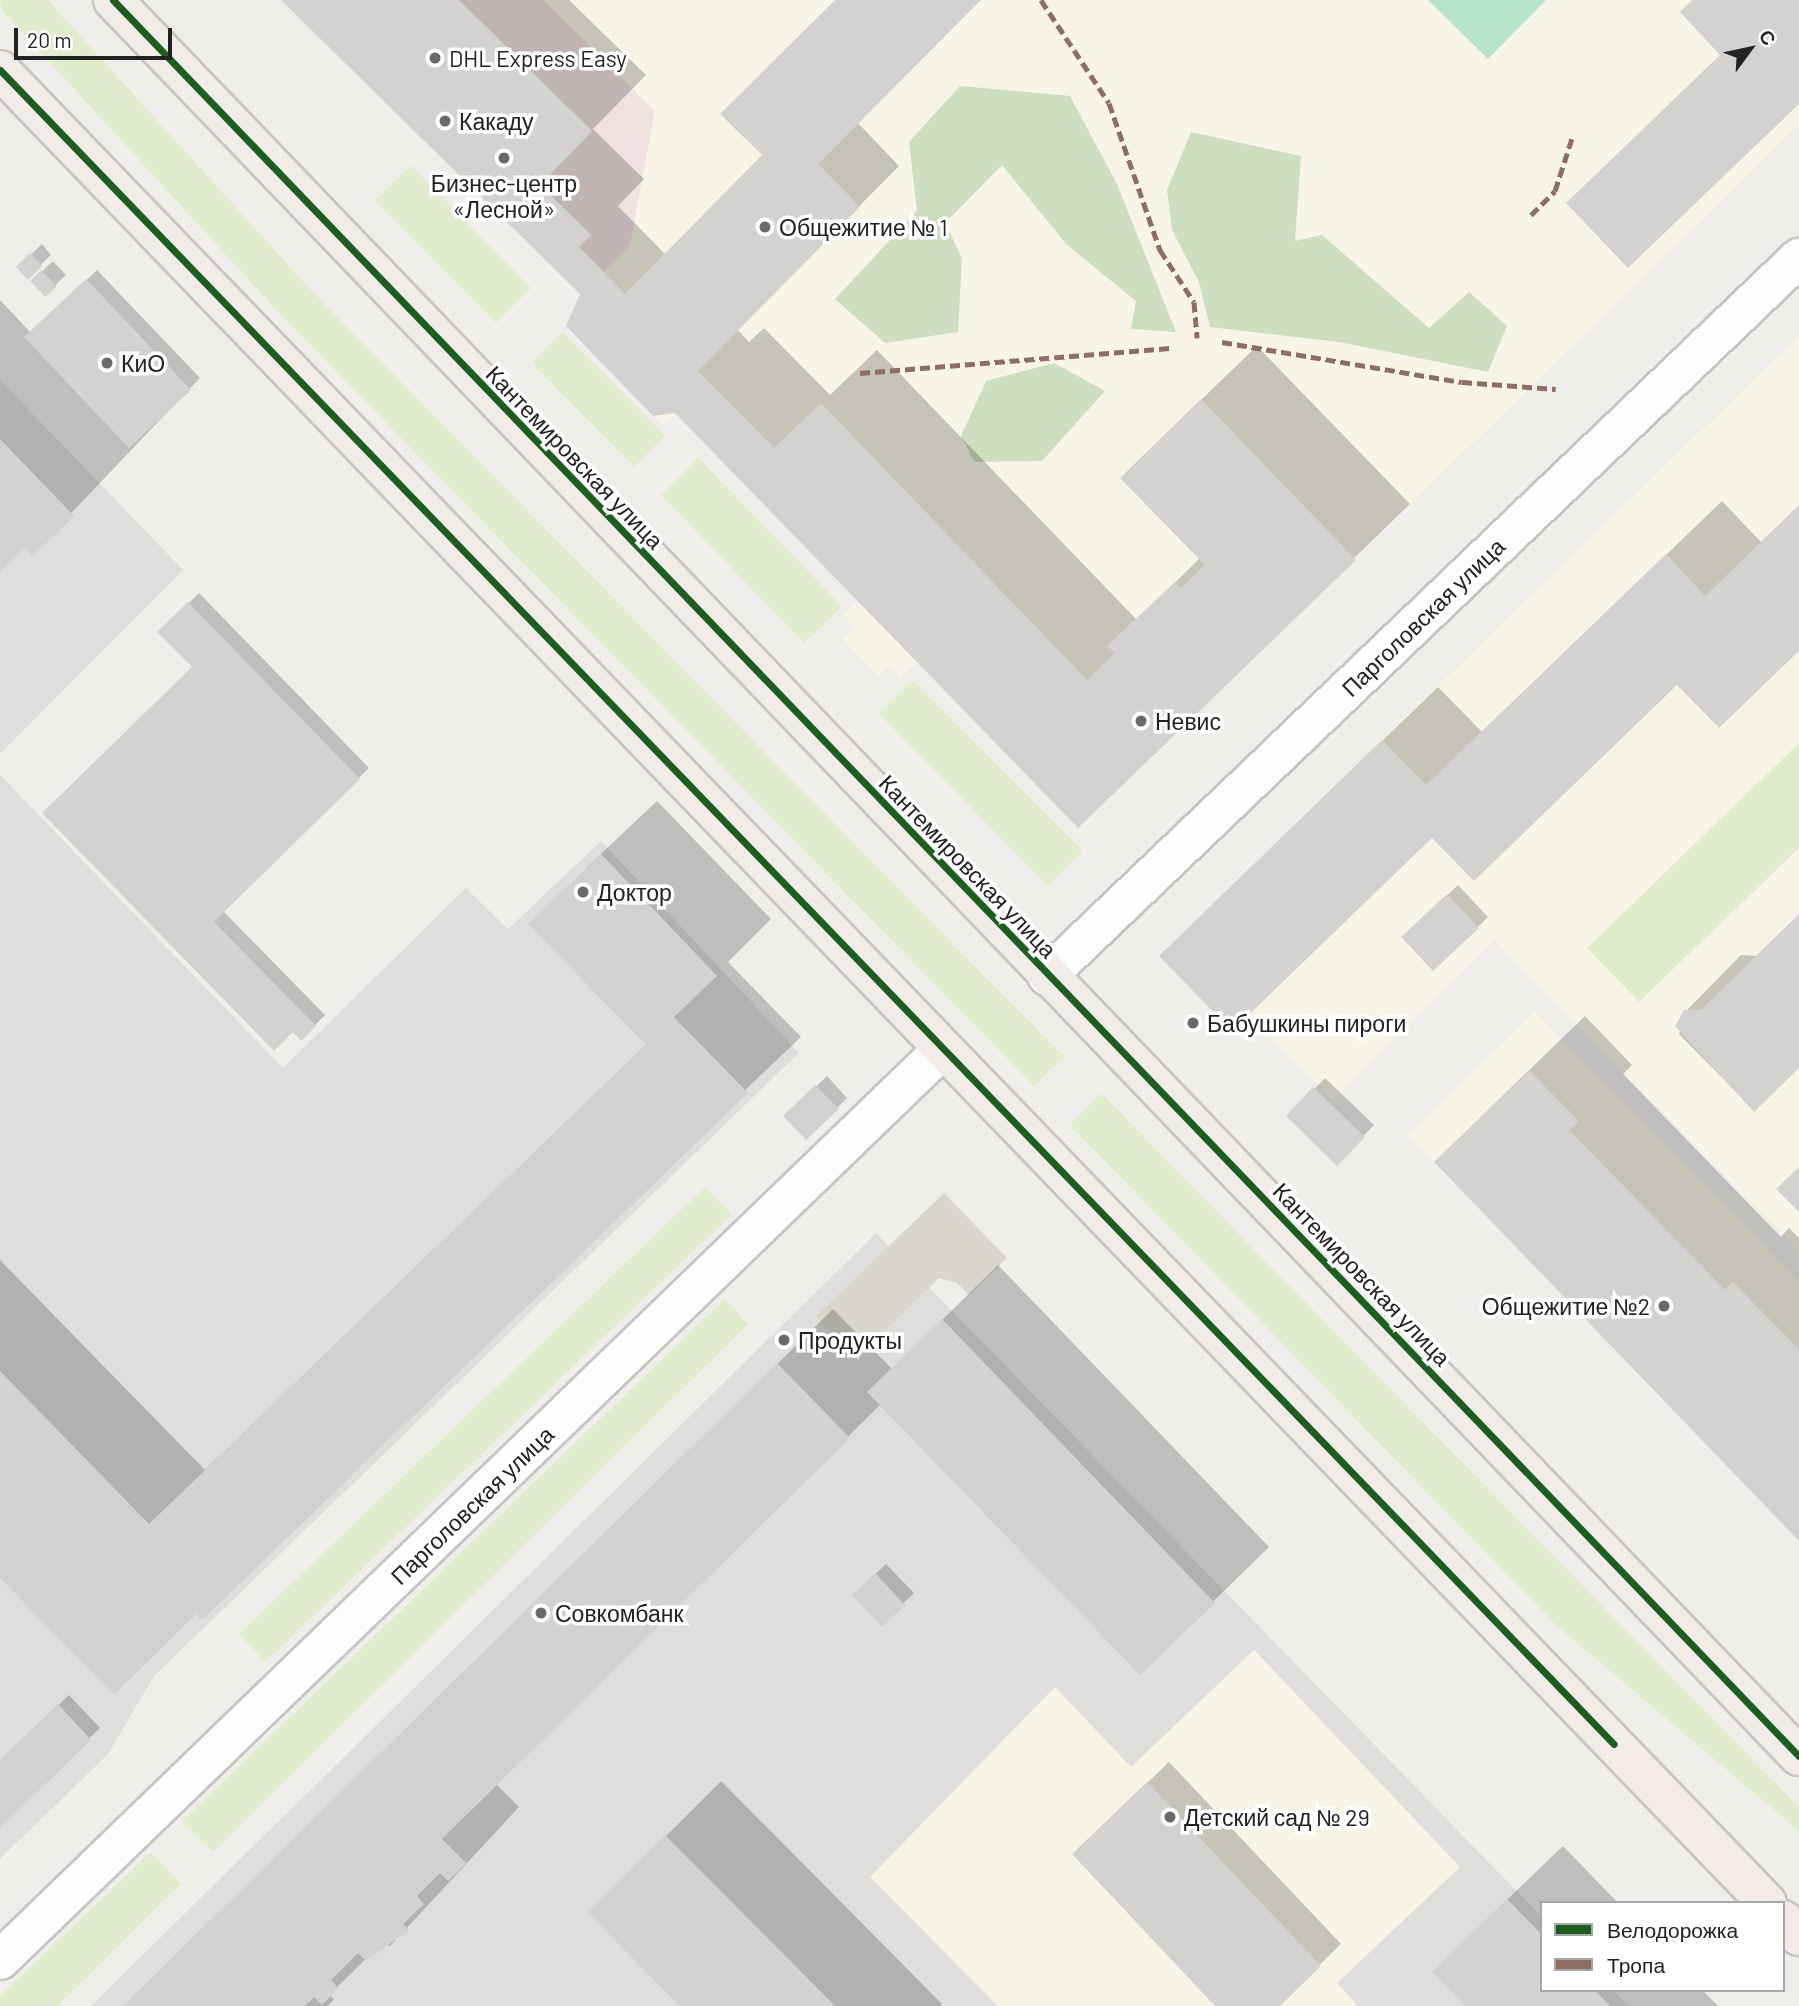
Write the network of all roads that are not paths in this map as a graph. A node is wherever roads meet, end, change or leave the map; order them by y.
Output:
1 (113, 0) edge
2 (0, 71) edge
3 (1799, 258) edge
4 (1047, 976) junction
5 (943, 1049) junction
6 (1799, 1756) edge
7 (1765, 1901) edge
8 (1785, 1922) edge
9 (1799, 1936) edge
10 (0, 1960) edge

1 - 4 main road, Кантемировская улица
2 - 5 main road
3 - 4 street, Парголовская улица
4 - 6 main road, Кантемировская улица
5 - 7 main road
5 - 10 street, Парголовская улица
8 - 9 main road

